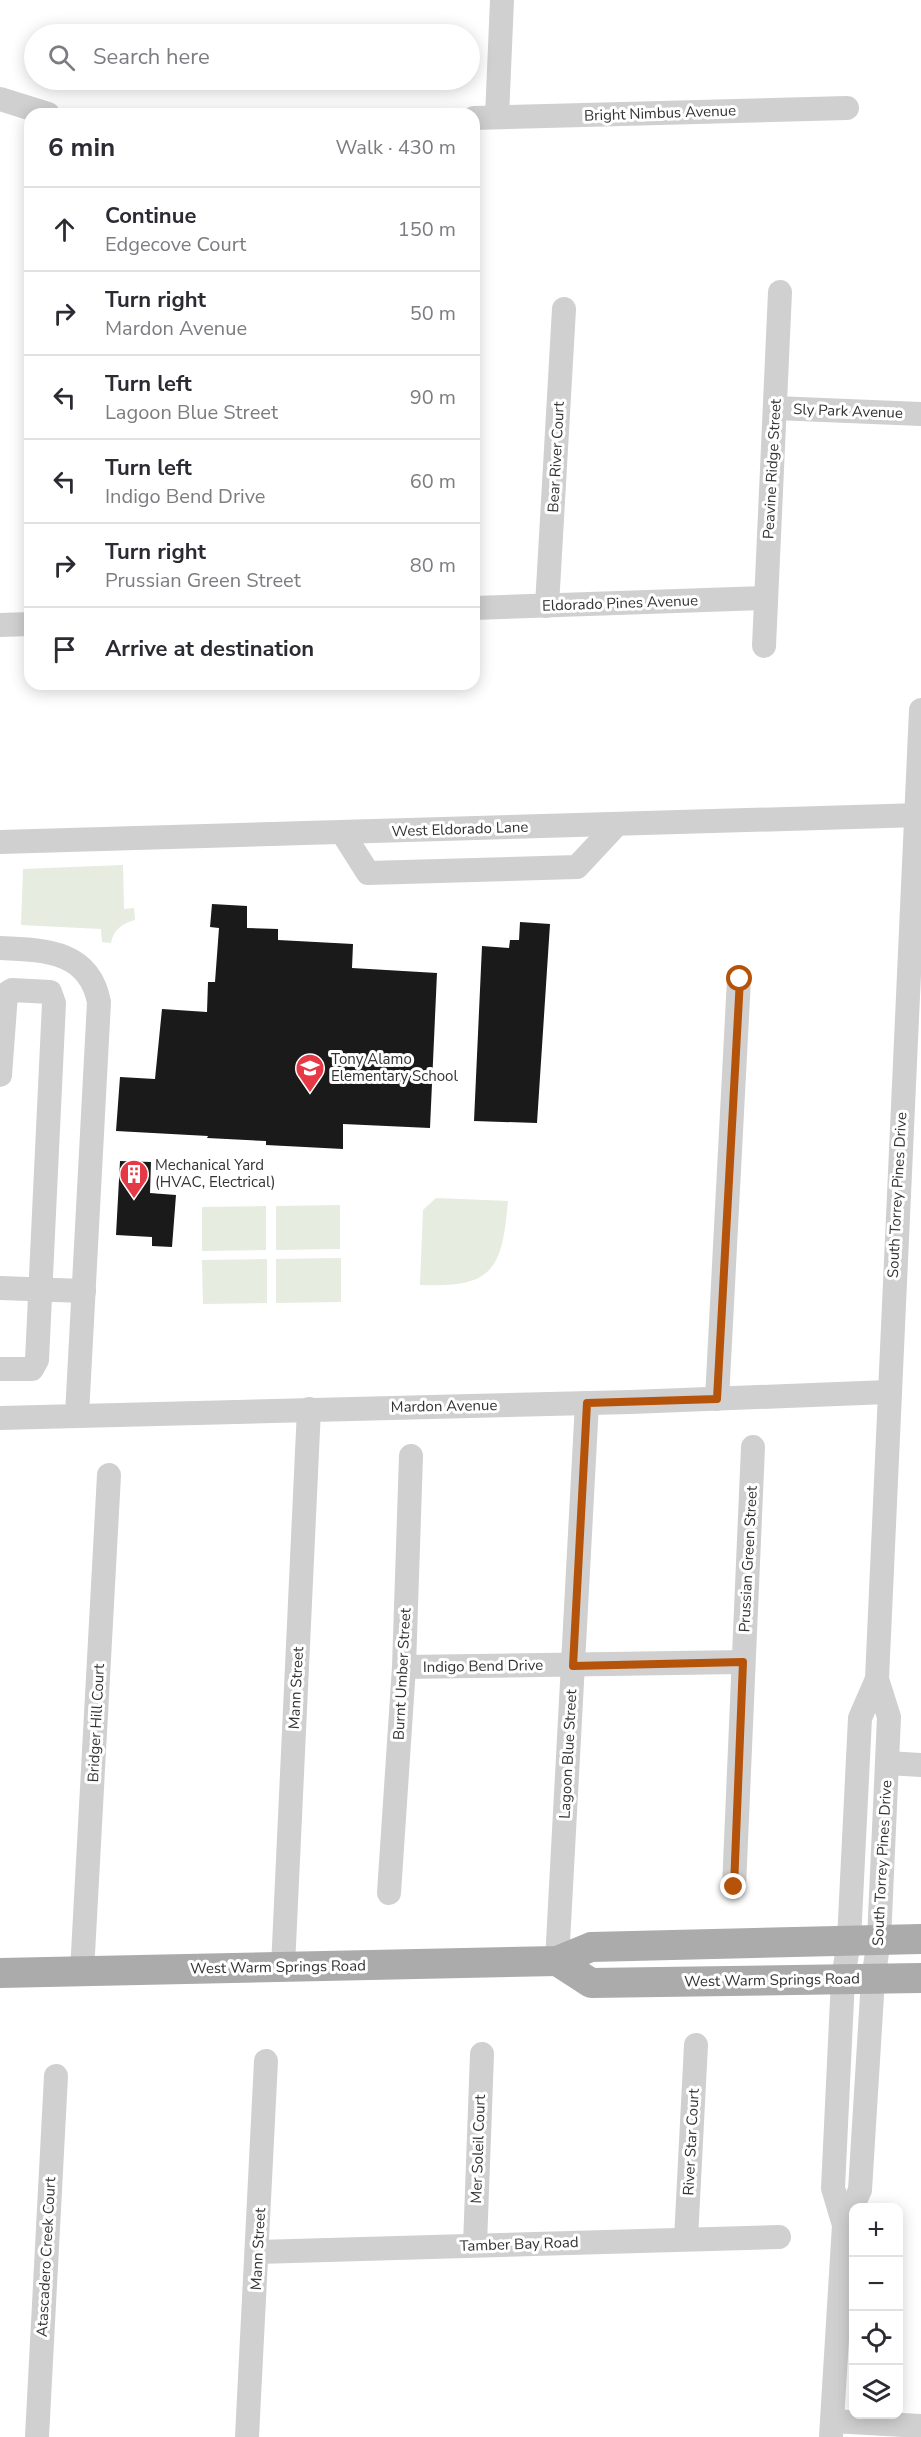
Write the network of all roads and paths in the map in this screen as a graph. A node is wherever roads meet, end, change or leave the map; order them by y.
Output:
1 (502, 0) edge
2 (0, 99) edge
3 (29, 108) edge
4 (847, 108) dead end
5 (485, 117) edge
6 (780, 292) dead end
7 (564, 309) dead end
8 (775, 408) junction
9 (921, 414) edge
10 (766, 598) junction
11 (547, 606) junction
12 (480, 608) edge
13 (24, 624) edge
14 (0, 625) edge
15 (764, 646) dead end
16 (921, 710) edge
17 (918, 815) edge
18 (617, 824) junction
19 (342, 832) junction
20 (0, 842) edge
21 (0, 948) edge
22 (33, 950) junction
23 (740, 979) dead end
24 (31, 990) junction
25 (0, 1075) edge
26 (0, 1288) edge
27 (40, 1290) junction
28 (84, 1291) junction
29 (0, 1369) edge
30 (888, 1392) junction
31 (717, 1399) junction
32 (587, 1403) junction
33 (309, 1409) junction
34 (77, 1415) junction
35 (0, 1418) edge
36 (753, 1447) dead end
37 (411, 1456) dead end
38 (109, 1475) dead end
39 (743, 1662) junction
40 (573, 1666) junction
41 (404, 1667) junction
42 (877, 1679) junction
43 (887, 1763) junction
44 (921, 1764) edge
45 (734, 1887) dead end
46 (389, 1893) dead end
47 (921, 1939) edge
48 (849, 1940) junction
49 (879, 1940) junction
50 (556, 1961) junction
51 (283, 1967) junction
52 (82, 1972) junction
53 (0, 1973) edge
54 (921, 1978) edge
55 (843, 1979) junction
56 (873, 1979) junction
57 (696, 2045) dead end
58 (482, 2054) dead end
59 (266, 2061) dead end
60 (56, 2076) dead end
61 (844, 2225) junction
62 (779, 2237) dead end
63 (686, 2239) junction
64 (475, 2245) junction
65 (258, 2252) junction
66 (921, 2426) edge
67 (832, 2429) edge
68 (37, 2437) edge
69 (247, 2437) edge

1 - 5 street
2 - 3 street
4 - 5 street, Bright Nimbus Avenue
6 - 8 street, Peavine Ridge Street
7 - 11 street, Bear River Court
8 - 9 street, Sly Park Avenue
8 - 10 street, Peavine Ridge Street
10 - 11 street, Eldorado Pines Avenue
10 - 15 street, Peavine Ridge Street
11 - 12 street, Eldorado Pines Avenue
13 - 14 street
16 - 17 street, South Torrey Pines Drive
17 - 18 street, West Eldorado Lane
17 - 30 street, South Torrey Pines Drive
18 - 19 street, West Eldorado Lane
18 - 19 street
19 - 20 street, West Eldorado Lane
21 - 22 street
22 - 24 street
22 - 28 street
23 - 31 street
24 - 25 street
24 - 27 street
26 - 27 street
27 - 28 street
27 - 29 street
28 - 34 street
30 - 31 street, Mardon Avenue
30 - 42 street, South Torrey Pines Drive
31 - 32 street, Mardon Avenue
32 - 33 street, Mardon Avenue
32 - 40 street, Lagoon Blue Street
33 - 34 street, Mardon Avenue
33 - 51 street, Mann Street
34 - 35 street, Mardon Avenue
36 - 39 street, Prussian Green Street
37 - 41 street, Burnt Umber Street
38 - 52 street, Bridger Hill Court
39 - 40 street, Indigo Bend Drive
39 - 45 street, Prussian Green Street
40 - 41 street, Indigo Bend Drive
40 - 50 street, Lagoon Blue Street
41 - 46 street, Burnt Umber Street
42 - 43 street, South Torrey Pines Drive
42 - 48 street, South Torrey Pines Drive
43 - 44 street
43 - 49 street, South Torrey Pines Drive
47 - 49 main road, West Warm Springs Road
48 - 49 main road, West Warm Springs Road
48 - 50 main road, West Warm Springs Road
48 - 55 street, South Torrey Pines Drive
49 - 56 street, South Torrey Pines Drive
50 - 51 main road, West Warm Springs Road
50 - 55 main road, West Warm Springs Road
51 - 52 main road, West Warm Springs Road
52 - 53 main road, West Warm Springs Road
54 - 56 main road, West Warm Springs Road
55 - 56 main road, West Warm Springs Road
55 - 61 street, South Torrey Pines Drive
56 - 61 street, South Torrey Pines Drive
57 - 63 street, River Star Court
58 - 64 street, Mer Soleil Court
59 - 65 street, Mann Street
60 - 68 street, Atascadero Creek Court
61 - 67 street, South Torrey Pines Drive
62 - 63 street, Tamber Bay Road
63 - 64 street, Tamber Bay Road
64 - 65 street, Tamber Bay Road
65 - 69 street, Mann Street
66 - 67 street

